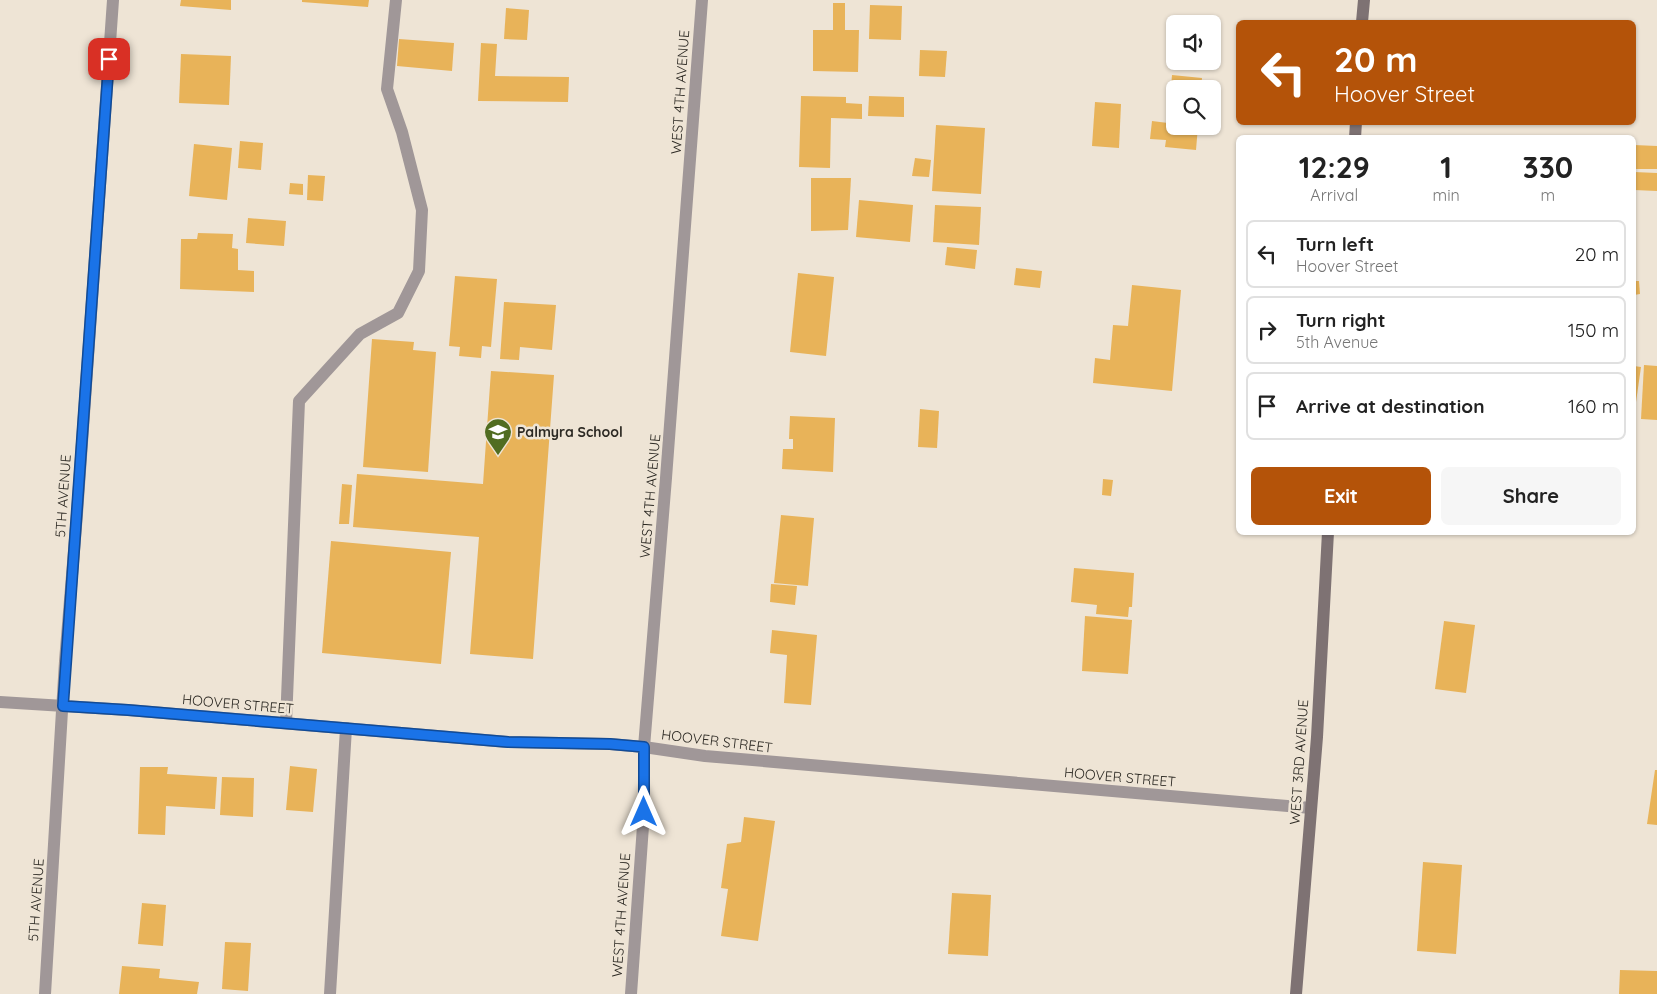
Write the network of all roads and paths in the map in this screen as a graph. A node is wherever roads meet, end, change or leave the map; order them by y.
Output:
1 (113, 0) edge
2 (396, 0) edge
3 (702, 0) edge
4 (1364, 0) edge
5 (1362, 20) edge
6 (1328, 535) edge
7 (0, 702) edge
8 (63, 706) junction
9 (286, 723) junction
10 (346, 728) junction
11 (644, 747) junction
12 (1311, 808) junction
13 (45, 994) edge
14 (330, 994) edge
15 (631, 994) edge
16 (1296, 994) edge

1 - 8 street, 5TH AVENUE
2 - 9 street
3 - 11 street, WEST 4TH AVENUE
4 - 5 street
6 - 12 street, WEST 3RD AVENUE
7 - 8 street, HOOVER STREET
8 - 9 street, HOOVER STREET
8 - 13 street, 5TH AVENUE
9 - 10 street, HOOVER STREET
10 - 11 street, HOOVER STREET
10 - 14 street
11 - 12 street, HOOVER STREET
11 - 15 street, WEST 4TH AVENUE
12 - 16 street, WEST 3RD AVENUE

